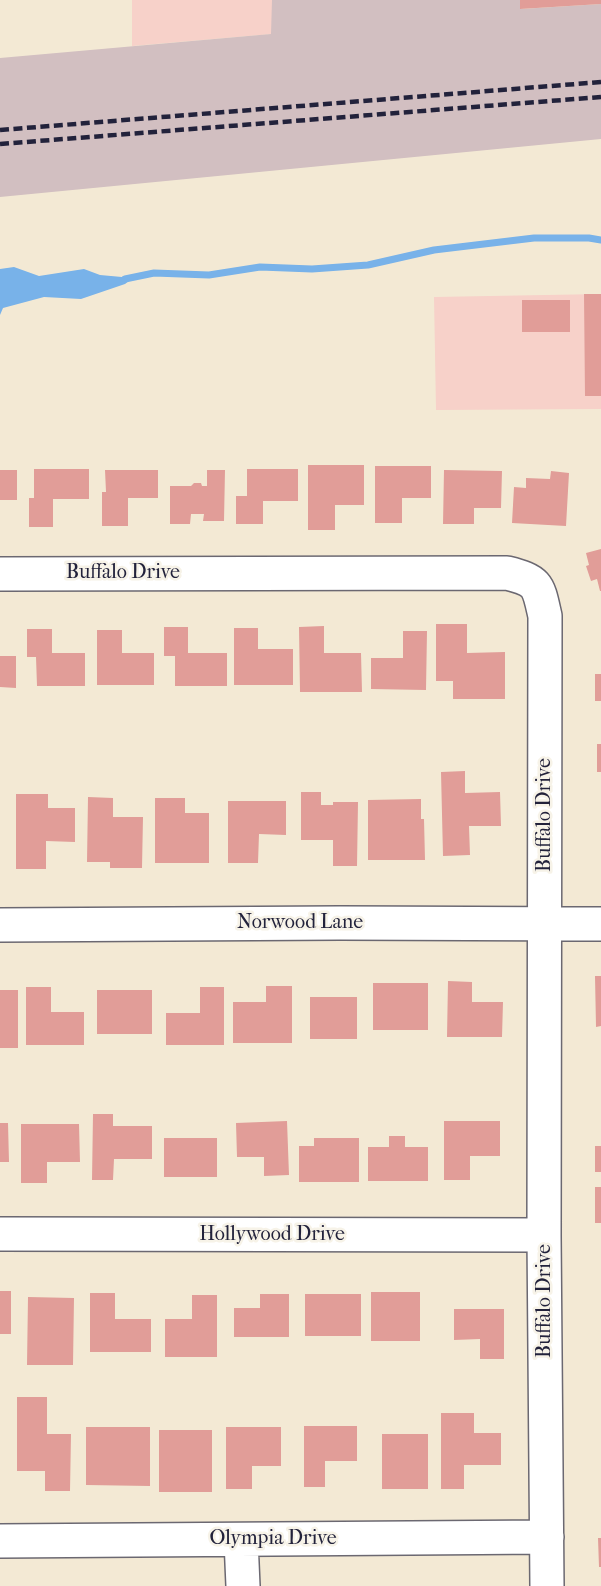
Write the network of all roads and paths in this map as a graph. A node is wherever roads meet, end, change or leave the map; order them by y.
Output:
1 (0, 574) edge
2 (545, 924) junction
3 (601, 924) edge
4 (0, 925) edge
5 (0, 1234) edge
6 (544, 1235) junction
7 (547, 1538) junction
8 (241, 1540) junction
9 (0, 1541) edge
10 (243, 1586) edge
11 (547, 1586) edge

1 - 2 street, Buffalo Drive
2 - 3 street, Norwood Lane
2 - 4 street, Norwood Lane
2 - 6 street, Buffalo Drive
5 - 6 street, Hollywood Drive
6 - 7 street, Buffalo Drive
7 - 8 street, Olympia Drive
7 - 11 street, Buffalo Drive
8 - 9 street, Olympia Drive
8 - 10 street

